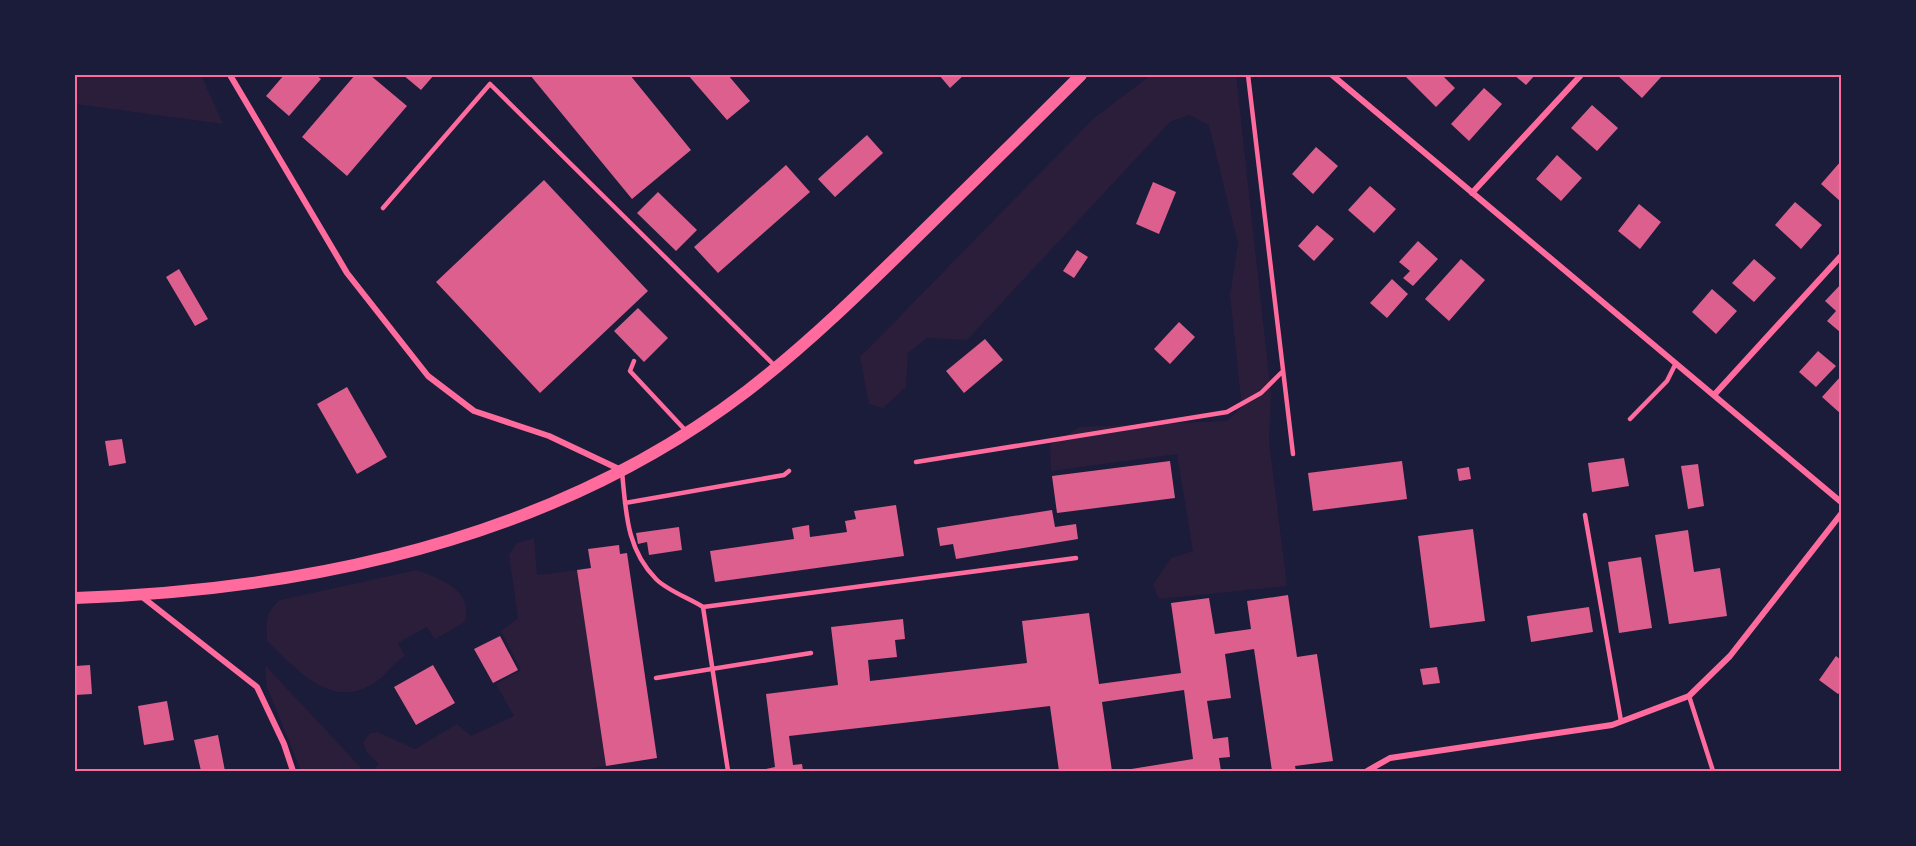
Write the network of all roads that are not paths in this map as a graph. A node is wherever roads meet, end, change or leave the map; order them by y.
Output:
1 (230, 75) edge
2 (1081, 75) edge
3 (1248, 75) edge
4 (1332, 75) edge
5 (1581, 75) edge
6 (1472, 192) junction
7 (383, 208) dead end
8 (1841, 256) edge
9 (634, 361) dead end
10 (1676, 363) junction
11 (776, 367) junction
12 (1283, 371) junction
13 (1714, 395) junction
14 (1630, 419) dead end
15 (688, 433) junction
16 (1293, 454) dead end
17 (916, 462) dead end
18 (622, 471) junction
19 (789, 471) dead end
20 (1841, 502) edge
21 (625, 503) junction
22 (1585, 514) dead end
23 (1841, 514) edge
24 (1076, 558) dead end
25 (140, 596) junction
26 (75, 598) edge
27 (704, 607) junction
28 (811, 653) dead end
29 (713, 669) junction
30 (656, 678) dead end
31 (1689, 696) junction
32 (1621, 721) junction
33 (293, 771) edge
34 (728, 771) edge
35 (1367, 771) edge
36 (1713, 771) edge

1 - 18 street
2 - 11 main road
3 - 12 lane
4 - 6 street
5 - 6 street
6 - 10 street
7 - 11 lane
8 - 13 street
9 - 15 lane
10 - 13 street
10 - 14 lane
11 - 15 main road
12 - 16 lane
12 - 17 lane
13 - 20 street
15 - 18 main road
18 - 21 lane
18 - 25 main road
19 - 21 lane
21 - 27 lane
22 - 32 lane
23 - 31 street
24 - 27 lane
25 - 26 main road
25 - 33 street
27 - 29 lane
28 - 29 lane
29 - 30 lane
29 - 34 lane
31 - 32 street
31 - 36 lane
32 - 35 street

